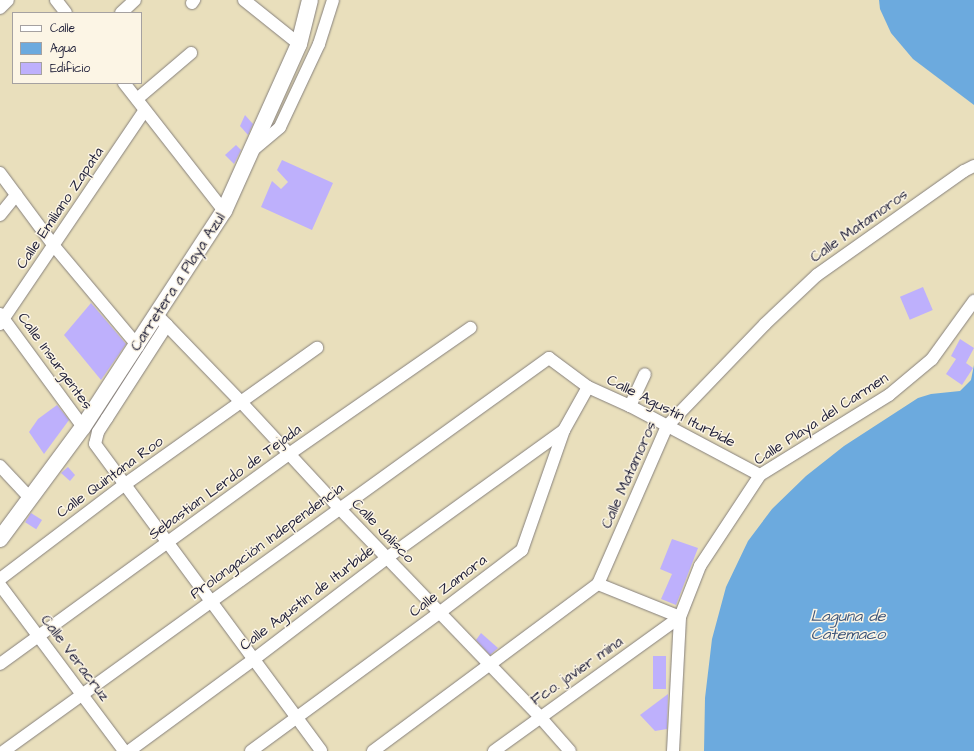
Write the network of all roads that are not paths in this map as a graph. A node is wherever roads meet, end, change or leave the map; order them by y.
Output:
1 (8, 0) edge
2 (56, 0) edge
3 (135, 0) edge
4 (244, 0) edge
5 (333, 0) edge
6 (309, 1) edge
7 (0, 8) edge
8 (65, 12) edge
9 (122, 12) edge
10 (299, 44) junction
11 (191, 53) dead end
12 (125, 84) edge
13 (137, 99) junction
14 (145, 110) junction
15 (251, 152) junction
16 (974, 166) edge
17 (0, 173) edge
18 (16, 195) junction
19 (224, 211) junction
20 (0, 214) edge
21 (54, 246) junction
22 (974, 301) edge
23 (1, 319) edge
24 (162, 320) junction
25 (470, 328) dead end
26 (138, 346) junction
27 (317, 348) dead end
28 (549, 358) joint
29 (645, 374) dead end
30 (588, 387) junction
31 (241, 402) junction
32 (630, 406) junction
33 (667, 426) junction
34 (83, 427) junction
35 (564, 430) junction
36 (289, 454) junction
37 (0, 466) edge
38 (760, 475) junction
39 (124, 485) junction
40 (31, 499) junction
41 (339, 508) junction
42 (0, 539) edge
43 (168, 544) junction
44 (388, 557) junction
45 (0, 579) edge
46 (598, 584) junction
47 (0, 585) edge
48 (211, 601) junction
49 (439, 613) junction
50 (680, 618) junction
51 (38, 636) junction
52 (253, 660) junction
53 (0, 664) edge
54 (488, 665) junction
55 (83, 695) junction
56 (540, 717) junction
57 (296, 719) junction
58 (671, 750) edge
59 (4, 751) edge
60 (124, 751) edge
61 (129, 751) edge
62 (251, 751) edge
63 (321, 751) edge
64 (373, 751) edge
65 (494, 751) edge
66 (570, 751) edge

1 - 7 street
2 - 8 street
3 - 9 street
4 - 10 street
5 - 15 street
6 - 10 main road, Carretera a Playa Azul
10 - 15 main road, Carretera a Playa Azul
11 - 13 street
12 - 13 street
13 - 14 street
14 - 19 street
14 - 21 street, Calle Emiliano Zapata
15 - 19 main road, Carretera a Playa Azul
16 - 33 street, Calle Matamoros
17 - 18 street
18 - 20 street
18 - 21 street
19 - 24 main road, Carretera a Playa Azul
21 - 23 street, Calle Emiliano Zapata
21 - 26 street
22 - 38 street, Calle Playa del Carmen
23 - 34 street, Calle Insurgentes
24 - 26 main road, Carretera a Playa Azul
24 - 31 street, Calle Jalisco
24 - 39 street
25 - 36 street, Sebastian Lerdo de Tejada
26 - 34 main road, Carretera a Playa Azul
27 - 31 street, Calle Quintana Roo
28 - 30 street, Calle Agustín Iturbide
28 - 41 street, Prolongación Independencia
29 - 32 street
30 - 32 street, Calle Agustín Iturbide
30 - 35 street, Calle Zamora
31 - 36 street, Calle Jalisco
31 - 39 street, Calle Quintana Roo
32 - 33 street, Calle Agustín Iturbide
33 - 38 street, Calle Agustín Iturbide
33 - 46 street, Calle Matamoros
34 - 40 main road, Carretera a Playa Azul
35 - 44 street, Calle Agustín de Iturbide
35 - 49 street, Calle Zamora
36 - 41 street, Calle Jalisco
36 - 43 street, Sebastian Lerdo de Tejada
37 - 40 street
38 - 50 street, Calle Playa del Carmen
39 - 43 street
39 - 45 street, Calle Quintana Roo
40 - 42 main road, Carretera a Playa Azul
41 - 44 street, Calle Jalisco
41 - 48 street, Prolongación Independencia
43 - 48 street
43 - 51 street, Sebastian Lerdo de Tejada
44 - 49 street, Calle Jalisco
44 - 52 street, Calle Agustín de Iturbide
46 - 50 street
46 - 54 street
47 - 51 street, Calle Veracruz
48 - 52 street
48 - 55 street, Prolongación Independencia
49 - 54 street, Calle Jalisco
49 - 57 street, Calle Zamora
50 - 56 street, Fco. javier mina
50 - 58 street, Calle Playa del Carmen
51 - 53 street, Sebastian Lerdo de Tejada
51 - 55 street, Calle Veracruz
52 - 57 street
52 - 61 street, Calle Agustín de Iturbide
54 - 56 street, Calle Jalisco
54 - 64 street
55 - 59 street, Prolongación Independencia
55 - 60 street, Calle Veracruz
56 - 65 street, Fco. javier mina
56 - 66 street, Calle Jalisco
57 - 62 street, Calle Zamora
57 - 63 street

